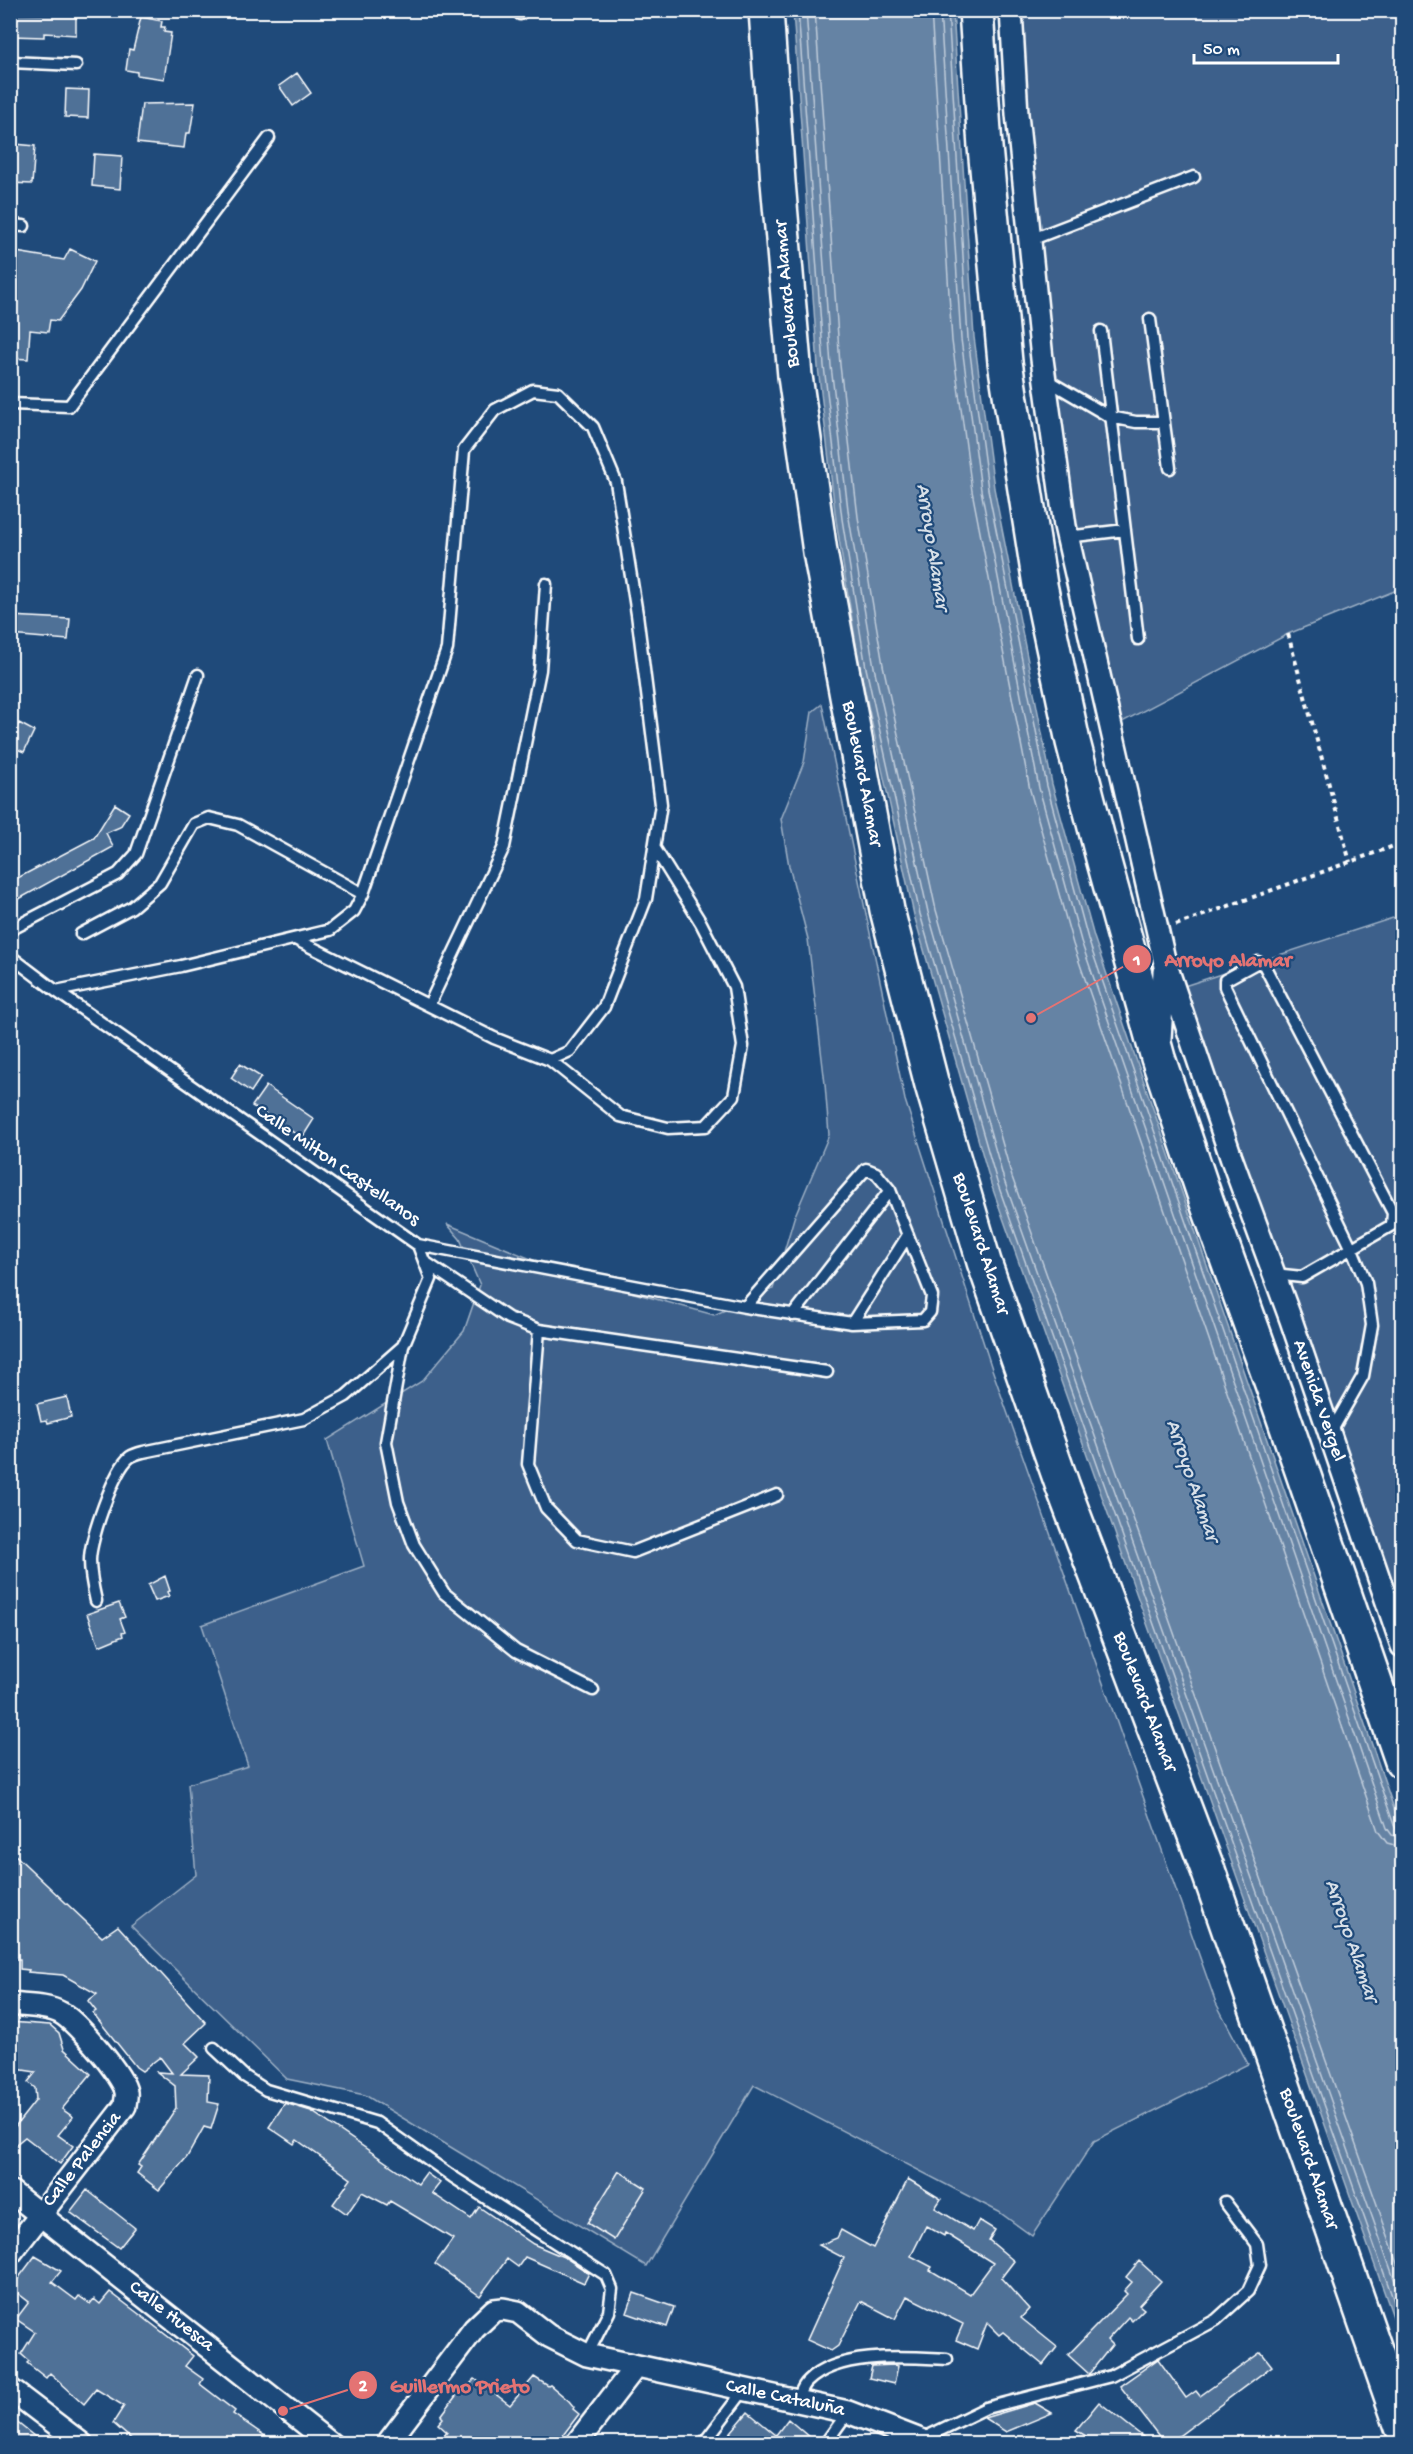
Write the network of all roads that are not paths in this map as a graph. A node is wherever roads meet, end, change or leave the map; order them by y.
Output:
1 (766, 10) edge
2 (976, 10) edge
3 (1011, 10) edge
4 (10, 62) edge
5 (76, 65) dead end
6 (269, 138) dead end
7 (1194, 177) dead end
8 (10, 225) edge
9 (24, 226) dead end
10 (1030, 240) junction
11 (1150, 320) dead end
12 (1101, 331) dead end
13 (1044, 379) junction
14 (10, 404) edge
15 (1110, 417) junction
16 (1164, 422) junction
17 (1170, 468) dead end
18 (1125, 530) junction
19 (1067, 537) junction
20 (546, 584) dead end
21 (1138, 639) dead end
22 (198, 675) dead end
23 (654, 847) junction
24 (363, 894) junction
25 (10, 930) edge
26 (81, 934) dead end
27 (295, 939) junction
28 (10, 956) edge
29 (1164, 959) junction
30 (56, 992) junction
31 (429, 1005) junction
32 (1158, 1058) junction
33 (550, 1060) junction
34 (890, 1190) junction
35 (908, 1235) junction
36 (418, 1245) junction
37 (1352, 1249) junction
38 (424, 1262) junction
39 (1274, 1274) junction
40 (746, 1307) junction
41 (792, 1315) junction
42 (852, 1323) junction
43 (539, 1330) junction
44 (403, 1346) junction
45 (827, 1372) dead end
46 (1330, 1434) junction
47 (777, 1495) dead end
48 (96, 1601) dead end
49 (1402, 1646) edge
50 (593, 1690) dead end
51 (1402, 1761) edge
52 (10, 2004) edge
53 (214, 2048) dead end
54 (10, 2191) edge
55 (1225, 2202) dead end
56 (41, 2214) junction
57 (10, 2254) edge
58 (587, 2355) junction
59 (947, 2360) dead end
60 (636, 2367) junction
61 (10, 2389) edge
62 (744, 2390) junction
63 (797, 2401) junction
64 (848, 2412) junction
65 (1402, 2427) edge
66 (926, 2441) edge
67 (82, 2444) edge
68 (331, 2444) edge
69 (387, 2444) edge
70 (576, 2444) edge
71 (703, 2444) edge
72 (825, 2444) edge

1 - 65 highway, Boulevard Alamar
2 - 32 highway
3 - 10 street
4 - 5 lane
6 - 14 lane
7 - 10 lane
8 - 9 lane
10 - 13 street
11 - 16 lane
12 - 15 lane
13 - 15 lane
13 - 19 street
15 - 16 lane
15 - 18 lane
16 - 17 lane
18 - 19 lane
18 - 21 lane
19 - 29 street
20 - 31 lane
22 - 25 lane
23 - 24 lane
23 - 33 lane
23 - 33 lane
24 - 26 lane
24 - 27 lane
27 - 30 lane
27 - 31 lane
28 - 30 lane, Calle Milton Castellanos
29 - 32 street
29 - 39 street, Avenida Vergel
30 - 36 lane, Calle Milton Castellanos
31 - 33 lane
32 - 51 highway
34 - 35 lane
34 - 40 lane
34 - 41 lane
35 - 42 lane
35 - 42 lane
36 - 38 lane, Calle Milton Castellanos
36 - 40 lane
37 - 37 lane
37 - 39 lane
37 - 46 lane
38 - 43 lane
38 - 44 lane, Calle Milton Castellanos
39 - 46 street, Avenida Vergel
40 - 41 lane
41 - 42 lane
43 - 45 lane
43 - 47 lane
44 - 48 lane, Calle Milton Castellanos
44 - 50 lane
46 - 49 street, Avenida Vergel
52 - 56 street, Calle Palencia
53 - 58 lane
54 - 56 street, Calle Huesca
55 - 66 lane
56 - 57 street, Calle Palencia
56 - 68 street, Calle Huesca
58 - 60 street, Calle Cataluña
58 - 69 street, Calle Cataluña
59 - 63 lane
60 - 62 street, Calle Cataluña
60 - 70 street
61 - 67 street
62 - 63 street, Calle Cataluña
62 - 71 lane
63 - 64 street, Calle Cataluña
64 - 66 street, Calle Cataluña
64 - 72 lane

